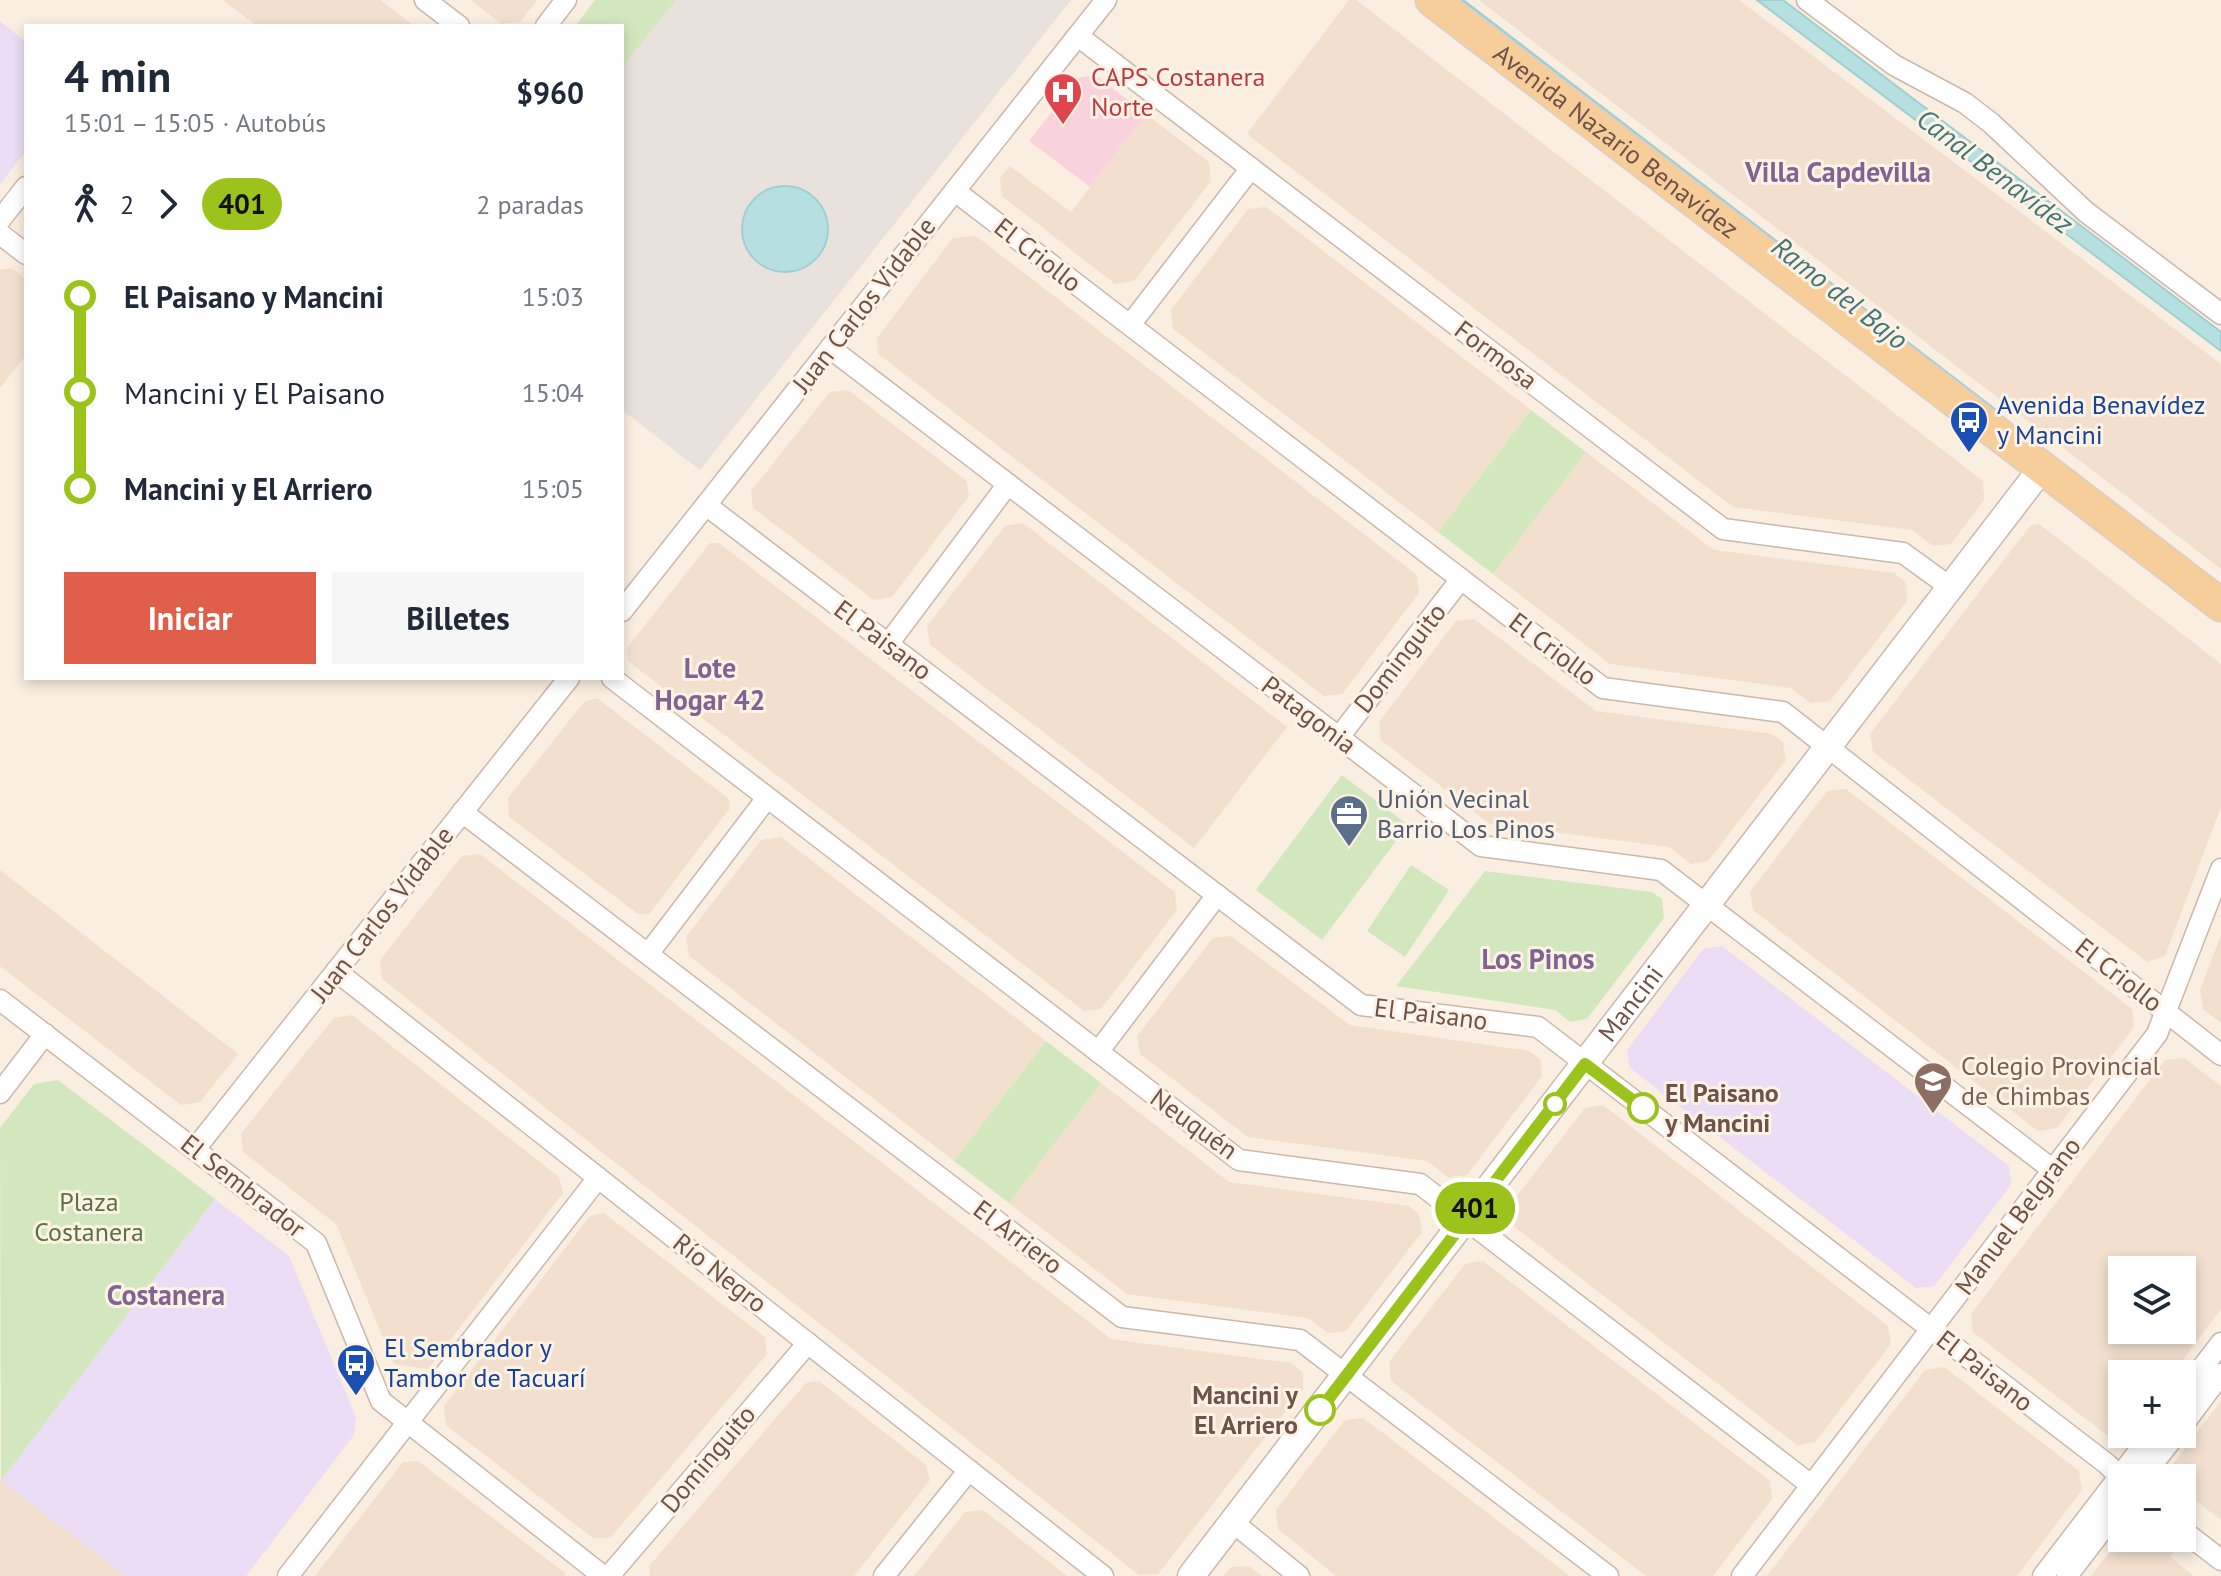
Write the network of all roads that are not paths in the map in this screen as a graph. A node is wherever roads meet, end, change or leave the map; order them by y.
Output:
1 (425, 0) edge
2 (566, 0) edge
3 (1106, 0) edge
4 (1432, 0) edge
5 (1807, 0) edge
6 (456, 24) edge
7 (548, 24) edge
8 (1078, 36) junction
9 (1251, 168) junction
10 (24, 190) edge
11 (955, 191) junction
12 (0, 220) edge
13 (0, 234) edge
14 (24, 252) edge
15 (2221, 314) edge
16 (1130, 325) junction
17 (830, 348) junction
18 (2042, 468) junction
19 (1008, 484) junction
20 (706, 505) junction
21 (1461, 579) junction
22 (1950, 587) junction
23 (2221, 605) edge
24 (624, 608) edge
25 (888, 644) junction
26 (567, 680) edge
27 (615, 680) edge
28 (1339, 737) junction
29 (1828, 747) junction
30 (767, 798) junction
31 (462, 812) junction
32 (2221, 869) edge
33 (1217, 895) junction
34 (1707, 905) junction
35 (648, 954) junction
36 (336, 971) junction
37 (0, 1000) edge
38 (2166, 1012) junction
39 (45, 1034) junction
40 (1098, 1052) junction
41 (2221, 1055) edge
42 (1585, 1064) junction
43 (0, 1093) edge
44 (195, 1149) junction
45 (2053, 1170) junction
46 (598, 1178) junction
47 (1466, 1220) junction
48 (1931, 1329) junction
49 (808, 1343) junction
50 (2221, 1343) edge
51 (2221, 1374) edge
52 (1346, 1375) junction
53 (2196, 1376) edge
54 (2196, 1407) edge
55 (408, 1422) junction
56 (2165, 1448) edge
57 (2153, 1464) edge
58 (2108, 1468) edge
59 (969, 1470) junction
60 (1811, 1485) junction
61 (2108, 1494) edge
62 (2108, 1522) edge
63 (1234, 1523) junction
64 (2196, 1541) edge
65 (2221, 1560) edge
66 (288, 1576) edge
67 (606, 1576) edge
68 (884, 1576) edge
69 (1103, 1576) edge
70 (1191, 1576) edge
71 (1299, 1576) edge
72 (1608, 1576) edge
73 (1742, 1576) edge
74 (2043, 1576) edge
75 (2067, 1576) edge

1 - 6 street
2 - 7 street
3 - 8 street, Juan Carlos Vidable
4 - 18 main road, Avenida Nazario Benavídez
5 - 15 street
8 - 9 street, Formosa
8 - 11 street, Juan Carlos Vidable
9 - 16 street
9 - 22 street, Formosa
10 - 12 street
11 - 16 street, El Criollo
11 - 17 street, Juan Carlos Vidable
13 - 14 street
16 - 21 street, El Criollo
17 - 19 street, Patagonia
17 - 20 street, Juan Carlos Vidable
18 - 22 street, Mancini
18 - 23 main road, Avenida Nazario Benavídez
19 - 25 street
19 - 28 street, Patagonia
20 - 24 street, Juan Carlos Vidable
20 - 25 street, El Paisano
21 - 28 street, Dominguito
21 - 29 street, El Criollo
22 - 29 street, Mancini
25 - 33 street, El Paisano
26 - 31 street, Juan Carlos Vidable
27 - 30 street, Neuquén
28 - 34 street, Patagonia
29 - 34 street, Mancini
29 - 38 street, El Criollo
30 - 35 street
30 - 40 street, Neuquén
31 - 35 street, El Arriero
31 - 36 street, Juan Carlos Vidable
32 - 38 street, Manuel Belgrano
33 - 40 street
33 - 42 street, El Paisano
34 - 42 street, Mancini
34 - 45 street, Patagonia
35 - 52 street, El Arriero
36 - 44 street, Juan Carlos Vidable
36 - 46 street, Río Negro
37 - 39 street, El Sembrador
38 - 41 street, El Criollo
38 - 45 street, Manuel Belgrano
39 - 43 street
39 - 44 street, El Sembrador
40 - 47 street, Neuquén
42 - 47 street, Mancini
42 - 48 street, El Paisano
44 - 55 street, El Sembrador
45 - 48 street, Manuel Belgrano
46 - 49 street, Río Negro
46 - 55 street
47 - 52 street, Mancini
47 - 60 street, Neuquén
48 - 58 street, El Paisano
48 - 60 street, Manuel Belgrano
49 - 59 street, Río Negro
49 - 67 street, Dominguito
50 - 53 street
51 - 54 street
52 - 63 street, Mancini
52 - 72 street, El Arriero
55 - 66 street
55 - 67 street, El Sembrador
56 - 57 street
59 - 68 street
59 - 69 street, Río Negro
60 - 73 street, Manuel Belgrano
61 - 74 street
62 - 75 street
63 - 70 street, Mancini
63 - 71 street
64 - 65 street

